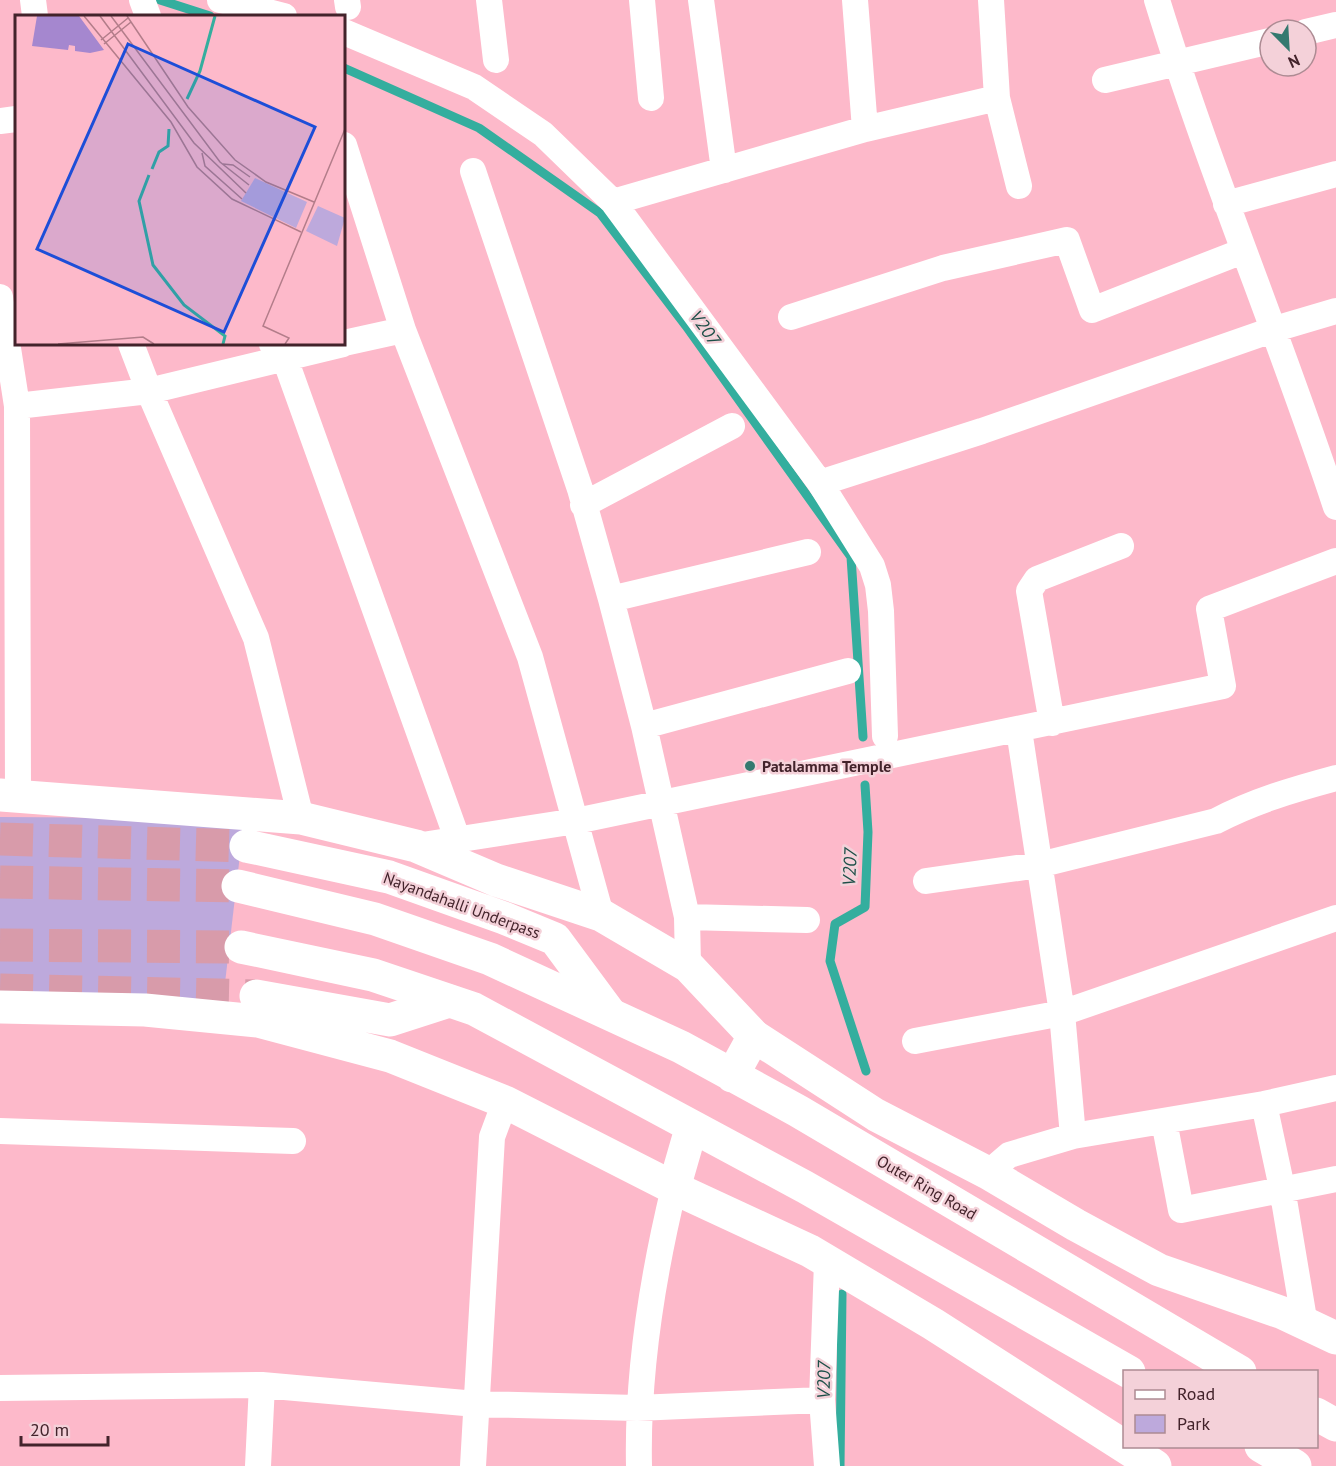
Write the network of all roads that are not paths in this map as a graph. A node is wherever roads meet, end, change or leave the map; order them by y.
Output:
1 (33, 0) edge
2 (220, 0) edge
3 (489, 0) edge
4 (642, 0) edge
5 (701, 0) edge
6 (855, 0) edge
7 (991, 0) edge
8 (1157, 0) edge
9 (35, 15) edge
10 (280, 15) edge
11 (1336, 25) edge
12 (1318, 29) edge
13 (345, 32) edge
14 (1258, 44) edge
15 (496, 60) dead end
16 (1177, 63) junction
17 (1105, 80) dead end
18 (997, 98) junction
19 (651, 99) dead end
20 (15, 119) edge
21 (0, 121) edge
22 (865, 129) junction
23 (345, 148) edge
24 (724, 170) junction
25 (472, 171) dead end
26 (1336, 174) edge
27 (1019, 186) dead end
28 (613, 202) junction
29 (1226, 204) junction
30 (1243, 251) junction
31 (0, 297) edge
32 (1336, 311) edge
33 (791, 317) dead end
34 (1275, 328) junction
35 (403, 330) junction
36 (345, 343) edge
37 (131, 345) edge
38 (324, 345) edge
39 (278, 350) edge
40 (149, 391) junction
41 (17, 406) junction
42 (732, 426) dead end
43 (1329, 462) edge
44 (820, 483) junction
45 (583, 505) junction
46 (1336, 507) edge
47 (1121, 546) dead end
48 (808, 552) dead end
49 (1336, 561) edge
50 (611, 599) junction
51 (849, 671) dead end
52 (1052, 723) junction
53 (644, 726) junction
54 (1019, 730) junction
55 (885, 736) dead end
56 (1336, 778) edge
57 (9, 794) edge
58 (662, 804) junction
59 (301, 818) junction
60 (576, 821) junction
61 (457, 838) junction
62 (246, 846) tunnel mouth
63 (416, 846) junction
64 (1039, 865) junction
65 (926, 881) dead end
66 (238, 886) tunnel mouth
67 (601, 915) junction
68 (687, 916) junction
69 (1336, 918) edge
70 (807, 920) dead end
71 (241, 948) tunnel mouth
72 (688, 966) junction
73 (256, 996) tunnel mouth
74 (449, 1001) junction
75 (0, 1007) edge
76 (609, 1012) junction
77 (1062, 1013) junction
78 (754, 1036) junction
79 (915, 1041) dead end
80 (732, 1076) junction
81 (1336, 1088) edge
82 (505, 1102) junction
83 (1264, 1104) junction
84 (1164, 1120) junction
85 (692, 1128) junction
86 (0, 1131) edge
87 (1073, 1136) junction
88 (293, 1141) dead end
89 (988, 1173) junction
90 (1336, 1179) edge
91 (674, 1188) junction
92 (1282, 1188) junction
93 (838, 1268) junction
94 (1305, 1325) junction
95 (1336, 1338) edge
96 (1127, 1370) edge
97 (1238, 1370) edge
98 (262, 1385) junction
99 (0, 1388) edge
100 (822, 1400) junction
101 (476, 1404) junction
102 (638, 1408) junction
103 (1318, 1415) edge
104 (1336, 1425) edge
105 (1123, 1446) edge
106 (1127, 1448) edge
107 (1264, 1448) edge
108 (258, 1466) edge
109 (473, 1466) edge
110 (639, 1466) edge
111 (827, 1466) edge
112 (1155, 1466) edge
113 (1295, 1466) edge

1 - 9 street
2 - 10 street
3 - 15 street
4 - 19 street
5 - 24 street
6 - 22 street
7 - 18 street
8 - 16 street
11 - 12 street
13 - 28 street
14 - 16 street
16 - 17 street
16 - 29 street
18 - 22 street
18 - 27 street
20 - 21 street
22 - 24 street
23 - 35 street
24 - 28 street
25 - 45 street
26 - 29 street
28 - 44 street
29 - 30 street
30 - 33 street
30 - 34 street
31 - 41 street
32 - 34 street
34 - 43 street
34 - 44 street
35 - 36 street
35 - 60 street
37 - 40 street
38 - 39 street
39 - 40 street
39 - 61 street
40 - 41 street
40 - 59 street
41 - 57 street
42 - 45 street
43 - 46 street
44 - 55 street
45 - 50 street
47 - 52 street
48 - 50 street
49 - 52 street
50 - 53 street
51 - 53 street
52 - 54 street
53 - 58 street
54 - 58 street
54 - 64 street
56 - 64 street
57 - 59 main road
58 - 60 street
58 - 68 street
59 - 63 main road
60 - 61 street
60 - 67 street
61 - 63 street
62 - 76 main road, Nayandahalli Underpass
63 - 67 main road
64 - 65 street
64 - 77 street
66 - 76 main road
67 - 72 main road
68 - 70 street
68 - 72 street
69 - 77 street
71 - 74 main road
72 - 78 main road
73 - 74 main road
74 - 85 main road
75 - 82 main road
76 - 80 main road, Outer Ring Road
77 - 79 street
77 - 87 street
78 - 80 main road
78 - 89 main road
80 - 97 main road, Outer Ring Road
81 - 83 street
82 - 91 main road
82 - 101 street
83 - 84 street
83 - 92 street
84 - 87 street
84 - 92 street
85 - 91 main road
85 - 96 main road
86 - 88 street
87 - 89 street
89 - 94 main road
90 - 92 street
91 - 93 main road
91 - 102 street
92 - 94 street
93 - 100 street
93 - 105 main road
94 - 95 main road
98 - 99 street
98 - 101 street
98 - 108 street
100 - 102 street
100 - 111 street
101 - 102 street
101 - 109 street
102 - 110 street
103 - 104 main road
106 - 112 main road
107 - 113 main road

